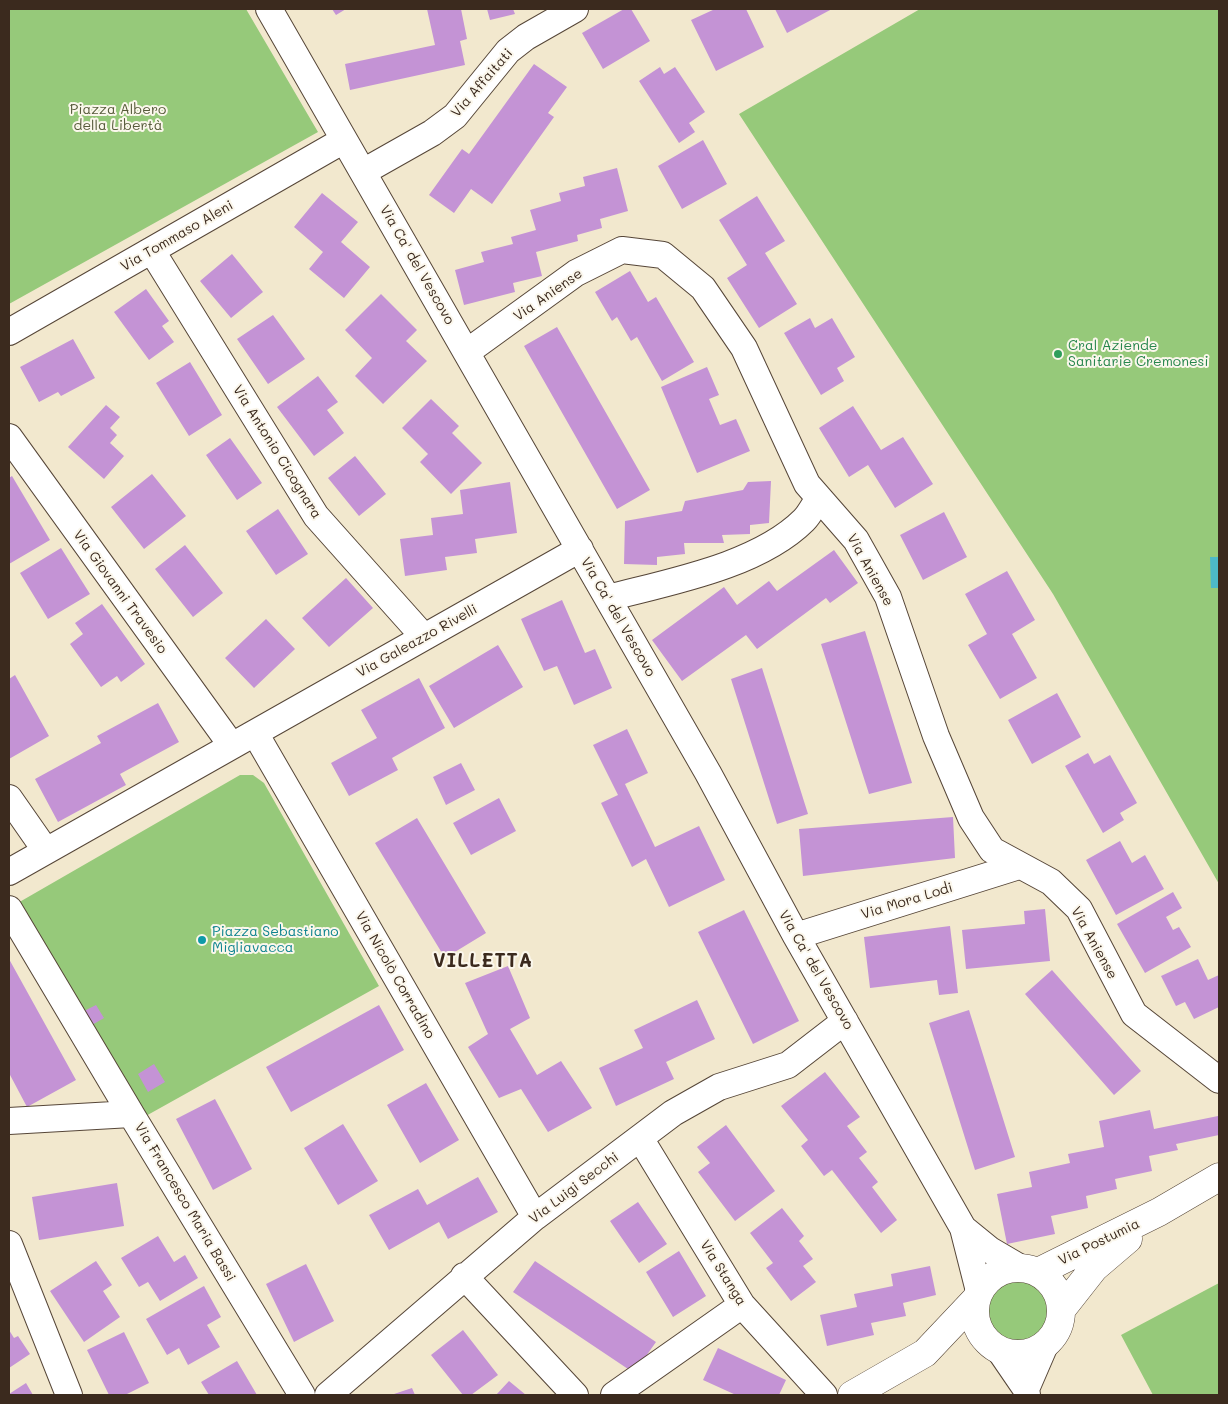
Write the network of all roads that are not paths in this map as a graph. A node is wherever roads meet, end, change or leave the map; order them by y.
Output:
1 (268, 9) edge
2 (575, 9) edge
3 (344, 140) junction
4 (363, 172) junction
5 (152, 251) junction
6 (9, 332) edge
7 (466, 352) junction
8 (9, 437) edge
9 (819, 498) junction
10 (580, 549) junction
11 (608, 598) junction
12 (424, 637) junction
13 (255, 733) junction
14 (232, 746) junction
15 (9, 798) edge
16 (46, 851) junction
17 (1019, 866) junction
18 (9, 872) edge
19 (9, 909) edge
20 (796, 936) junction
21 (845, 1021) junction
22 (1219, 1080) edge
23 (131, 1114) junction
24 (9, 1121) edge
25 (640, 1138) junction
26 (1219, 1177) edge
27 (1159, 1212) junction
28 (535, 1217) junction
29 (963, 1228) junction
30 (9, 1244) edge
31 (1028, 1270) junction
32 (464, 1276) junction
33 (977, 1295) junction
34 (742, 1306) junction
35 (1061, 1310) junction
36 (1045, 1345) junction
37 (995, 1348) junction
38 (925, 1353) junction
39 (1027, 1392) edge
40 (69, 1395) edge
41 (302, 1395) edge
42 (328, 1395) edge
43 (575, 1395) edge
44 (614, 1395) edge
45 (824, 1395) edge
46 (852, 1395) edge

1 - 3 street, Via Ca' del Vescovo
2 - 4 street, Via Affaitati
3 - 4 street, Via Ca' del Vescovo
3 - 5 street, Via Tommaso Aleni
4 - 7 street, Via Ca' del Vescovo
5 - 6 street, Via Tommaso Aleni
5 - 12 street, Via Antonio Cicognara
7 - 9 street, Via Aniense
7 - 10 street, Via Ca' del Vescovo
8 - 14 street, Via Giovanni Travesio
9 - 11 street
9 - 17 street, Via Aniense
10 - 11 street, Via Ca' del Vescovo
10 - 12 street, Via Galeazzo Rivelli
11 - 20 street, Via Ca' del Vescovo
12 - 13 street, Via Galeazzo Rivelli
13 - 14 street
13 - 28 street, Via Nicolò Corradino
14 - 16 street
15 - 16 street
16 - 18 street
17 - 20 street, Via Mora Lodi
17 - 22 street, Via Aniense
19 - 23 street
20 - 21 street, Via Ca' del Vescovo
21 - 25 street, Via Luigi Secchi
21 - 29 street, Via Ca' del Vescovo
23 - 24 street, Via Francesco Maria Bassi
23 - 41 street, Via Francesco Maria Bassi
25 - 28 street, Via Luigi Secchi
25 - 34 street, Via Stanga
26 - 27 street, Via Postumia
27 - 31 street, Via Postumia
27 - 35 street, Via Postumia
28 - 32 street, Via Luigi Secchi
29 - 31 street, Via Ca' del Vescovo
29 - 33 street, Via Ca' del Vescovo
30 - 40 street
31 - 33 street, Via Postumia
31 - 35 street, Via Postumia
32 - 42 street, Via Luigi Secchi
32 - 43 street
33 - 37 street
33 - 38 street, Via Postumia
34 - 44 street
34 - 45 street, Via Stanga
35 - 36 street, Via Postumia
36 - 37 street
36 - 39 street
37 - 38 street
37 - 39 street
38 - 46 street, Via Postumia

